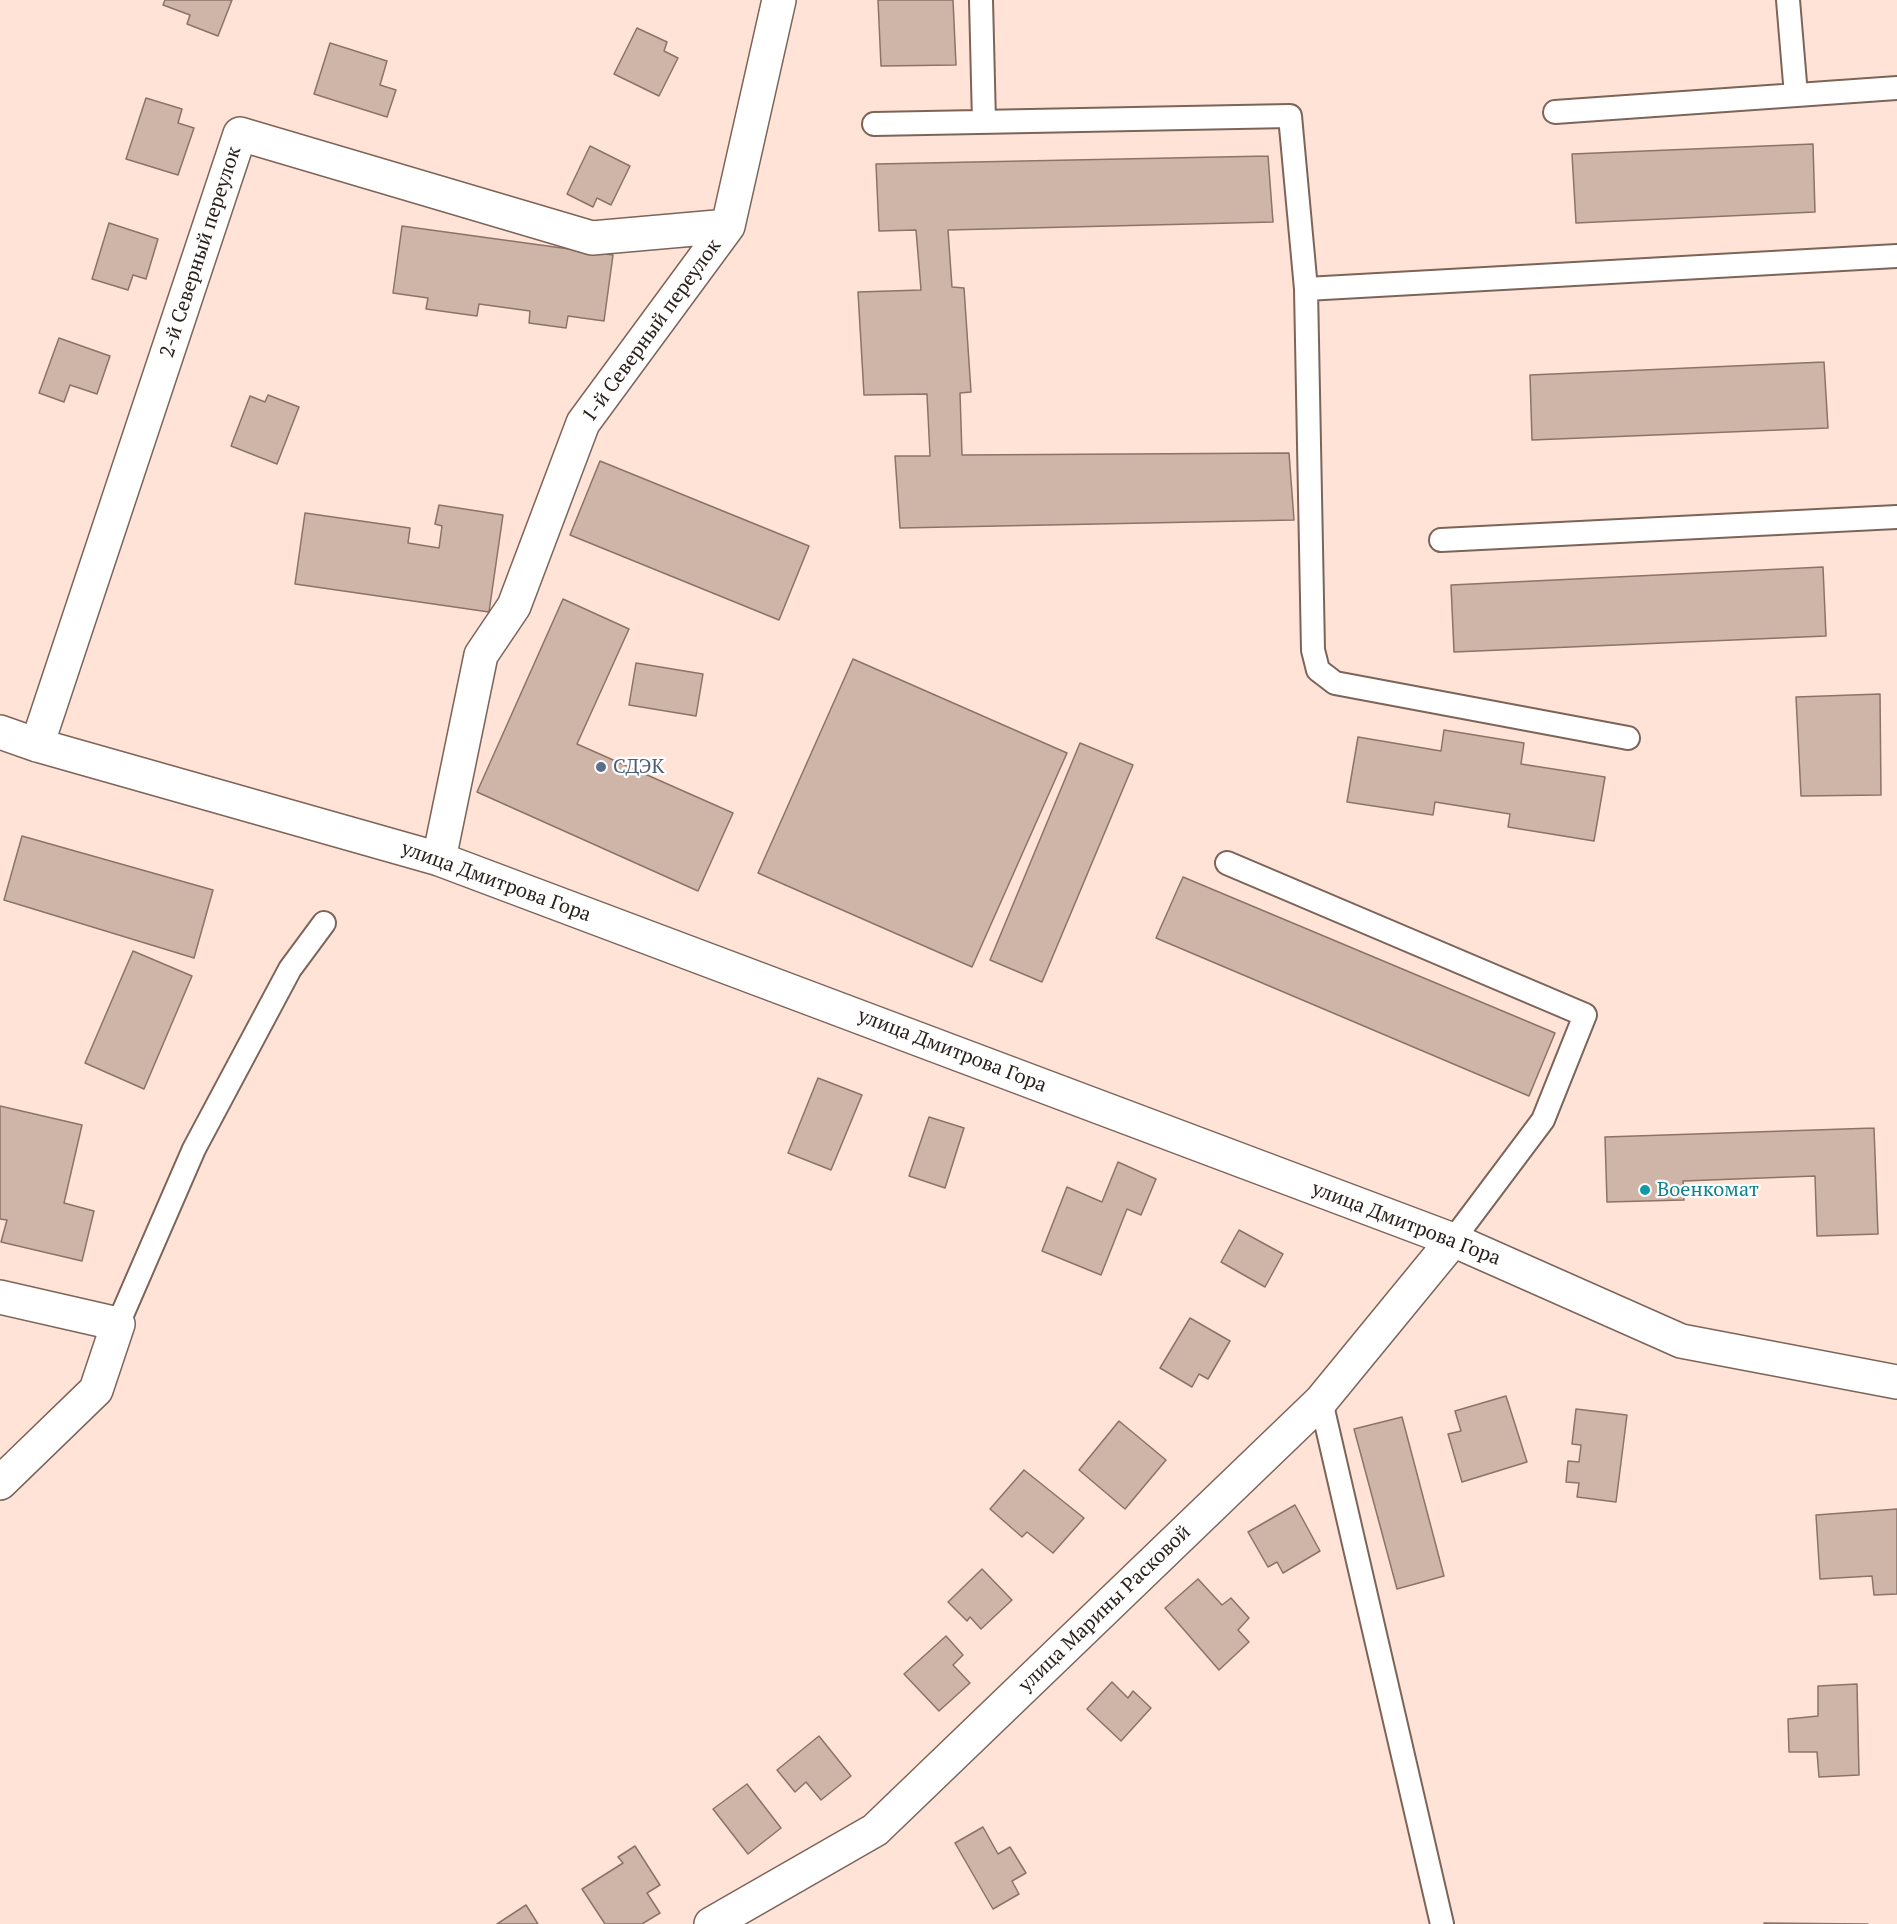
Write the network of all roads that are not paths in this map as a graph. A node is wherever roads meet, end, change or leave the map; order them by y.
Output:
1 (779, 0) edge
2 (981, 0) edge
3 (1788, 0) edge
4 (1897, 88) edge
5 (1796, 95) junction
6 (1555, 112) dead end
7 (984, 122) junction
8 (874, 124) dead end
9 (728, 226) junction
10 (1897, 256) edge
11 (1306, 289) junction
12 (1897, 517) edge
13 (1441, 540) dead end
14 (0, 732) edge
15 (1628, 738) dead end
16 (37, 745) junction
17 (439, 859) junction
18 (1227, 863) dead end
19 (324, 923) dead end
20 (1453, 1240) junction
21 (0, 1297) edge
22 (118, 1324) junction
23 (1897, 1382) edge
24 (1321, 1401) junction
25 (0, 1483) edge
26 (711, 1924) edge
27 (1442, 1924) edge

1 - 9 street, 1-й Северный переулок
2 - 7 lane
3 - 5 lane
4 - 5 lane
5 - 6 lane
7 - 8 lane
7 - 11 lane
9 - 16 street, 2-й Северный переулок
9 - 17 street, 1-й Северный переулок
10 - 11 lane
11 - 15 lane
12 - 13 lane
14 - 16 street, улица Дмитрова Гора
16 - 17 street, улица Дмитрова Гора
17 - 20 street, улица Дмитрова Гора
18 - 20 lane
19 - 22 lane
20 - 23 street, улица Дмитрова Гора
20 - 24 street, улица Марины Расковой
21 - 22 street
22 - 25 street
24 - 26 street, улица Марины Расковой
24 - 27 lane

